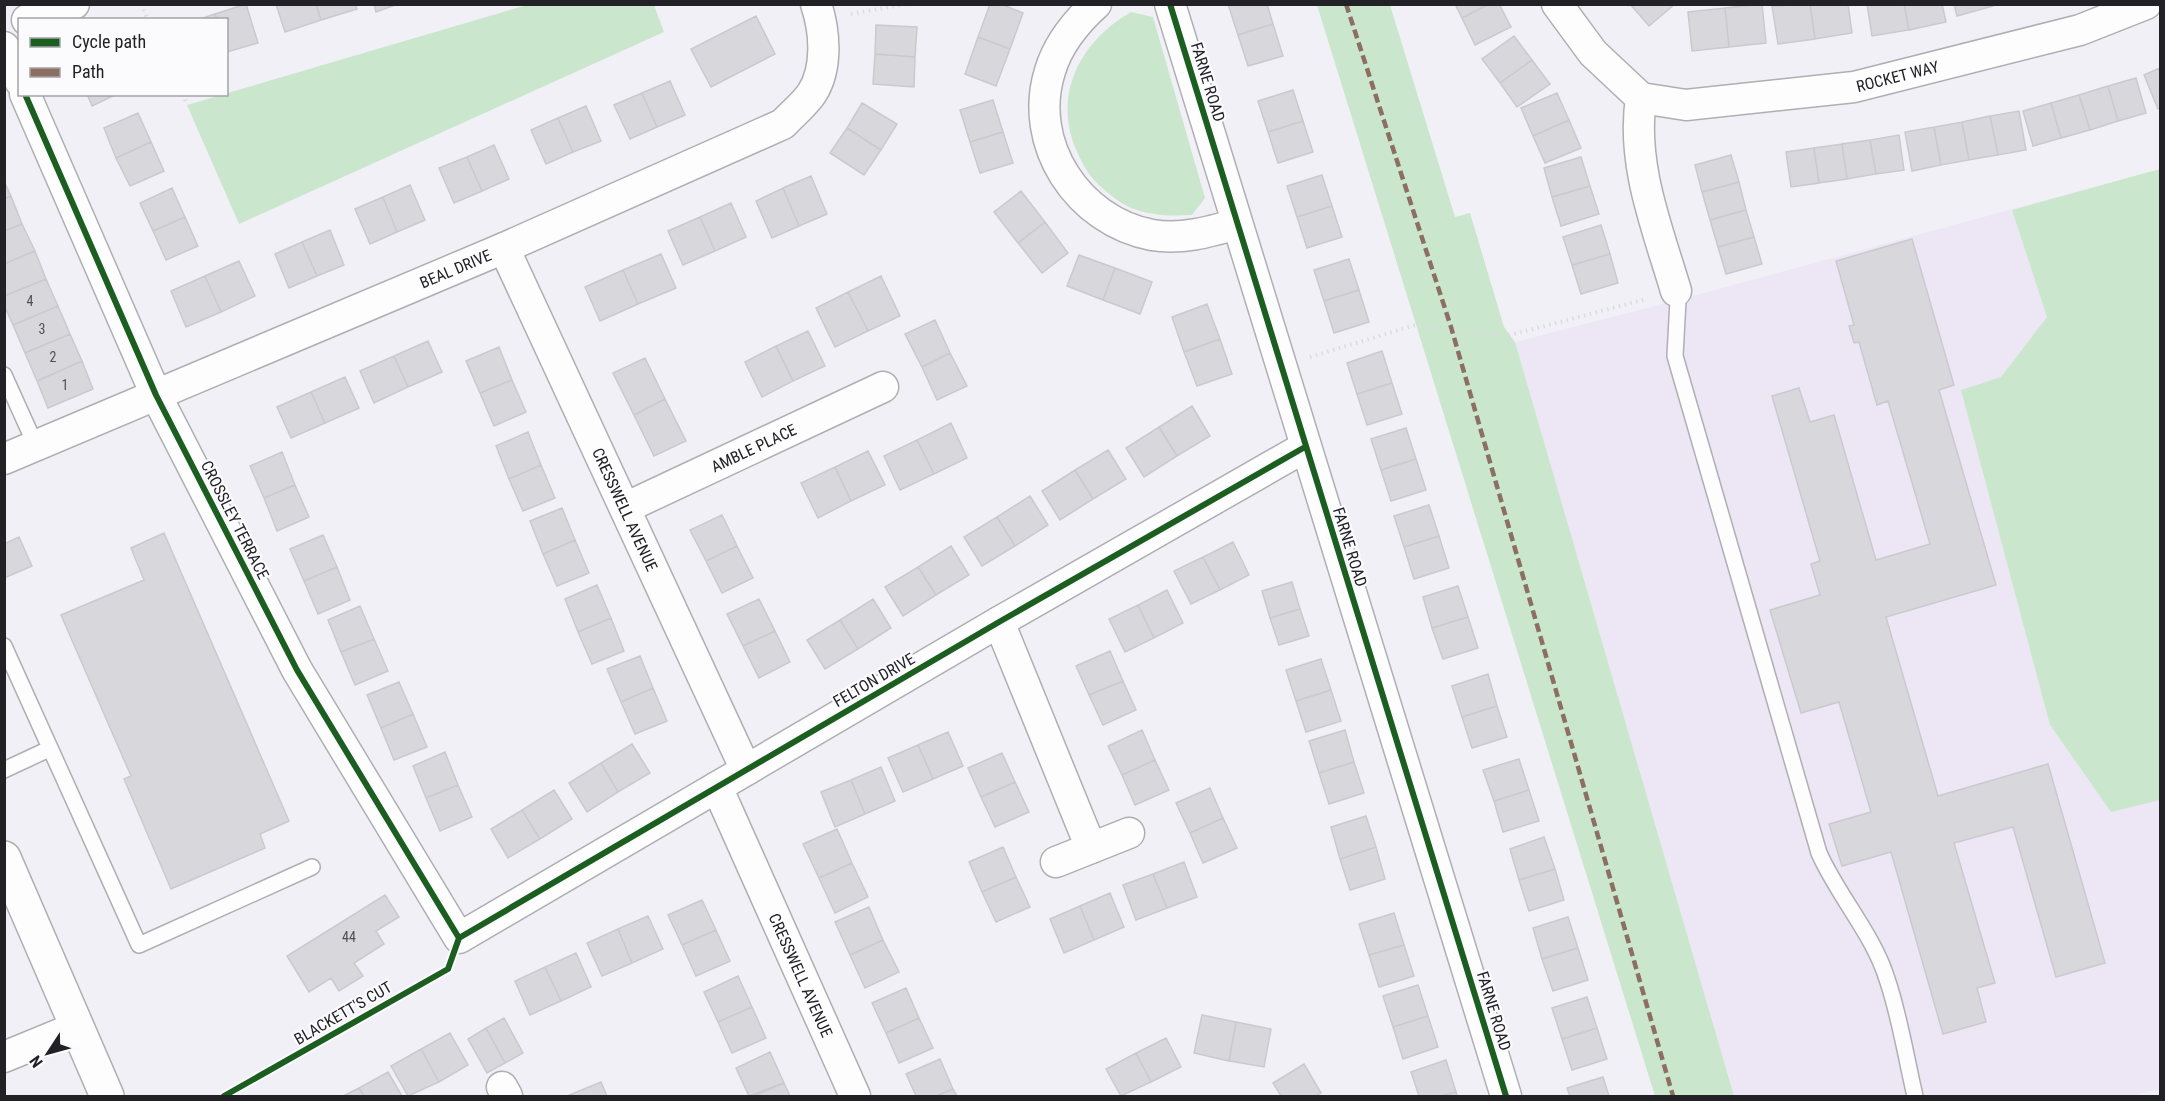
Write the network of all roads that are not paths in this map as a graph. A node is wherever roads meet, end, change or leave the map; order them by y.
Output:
1 (74, 4) edge
2 (1096, 4) edge
3 (1170, 4) edge
4 (1557, 4) edge
5 (2146, 4) edge
6 (819, 12) edge
7 (33, 18) edge
8 (4, 47) edge
9 (18, 77) edge
10 (26, 96) edge
11 (1641, 98) junction
12 (1237, 224) junction
13 (504, 248) junction
14 (1676, 291) joint
15 (4, 375) edge
16 (883, 387) dead end
17 (156, 395) junction
18 (36, 446) junction
19 (1305, 447) junction
20 (4, 459) edge
21 (625, 508) junction
22 (999, 622) junction
23 (4, 646) edge
24 (49, 749) junction
25 (4, 770) edge
26 (746, 770) junction
27 (717, 787) junction
28 (1129, 833) dead end
29 (1091, 848) junction
30 (4, 858) edge
31 (1056, 862) dead end
32 (312, 867) dead end
33 (459, 939) joint
34 (77, 1027) junction
35 (4, 1057) edge
36 (107, 1096) edge
37 (855, 1096) edge
38 (1506, 1096) edge
39 (1915, 1096) edge

1 - 7 street
2 - 12 street
3 - 12 street, FARNE ROAD
4 - 11 street
5 - 11 street, ROCKET WAY
6 - 13 street, BEAL DRIVE
8 - 9 street
10 - 17 street, CROSSLEY TERRACE
11 - 14 street
12 - 19 street, FARNE ROAD
13 - 17 street, BEAL DRIVE
13 - 21 street, CRESSWELL AVENUE
14 - 39 lane
15 - 18 lane
16 - 21 street, AMBLE PLACE
17 - 18 street, BEAL DRIVE
17 - 33 street, CROSSLEY TERRACE
18 - 20 street, BEAL DRIVE
19 - 22 street, FELTON DRIVE
19 - 38 street, FARNE ROAD
21 - 26 street, CRESSWELL AVENUE
22 - 26 street, FELTON DRIVE
22 - 29 street
23 - 24 lane
24 - 25 lane
24 - 32 lane
26 - 27 street, FELTON DRIVE
27 - 33 street, FELTON DRIVE
27 - 37 street, CRESSWELL AVENUE
28 - 29 street
29 - 31 street
30 - 34 main road
34 - 35 street
34 - 36 main road

